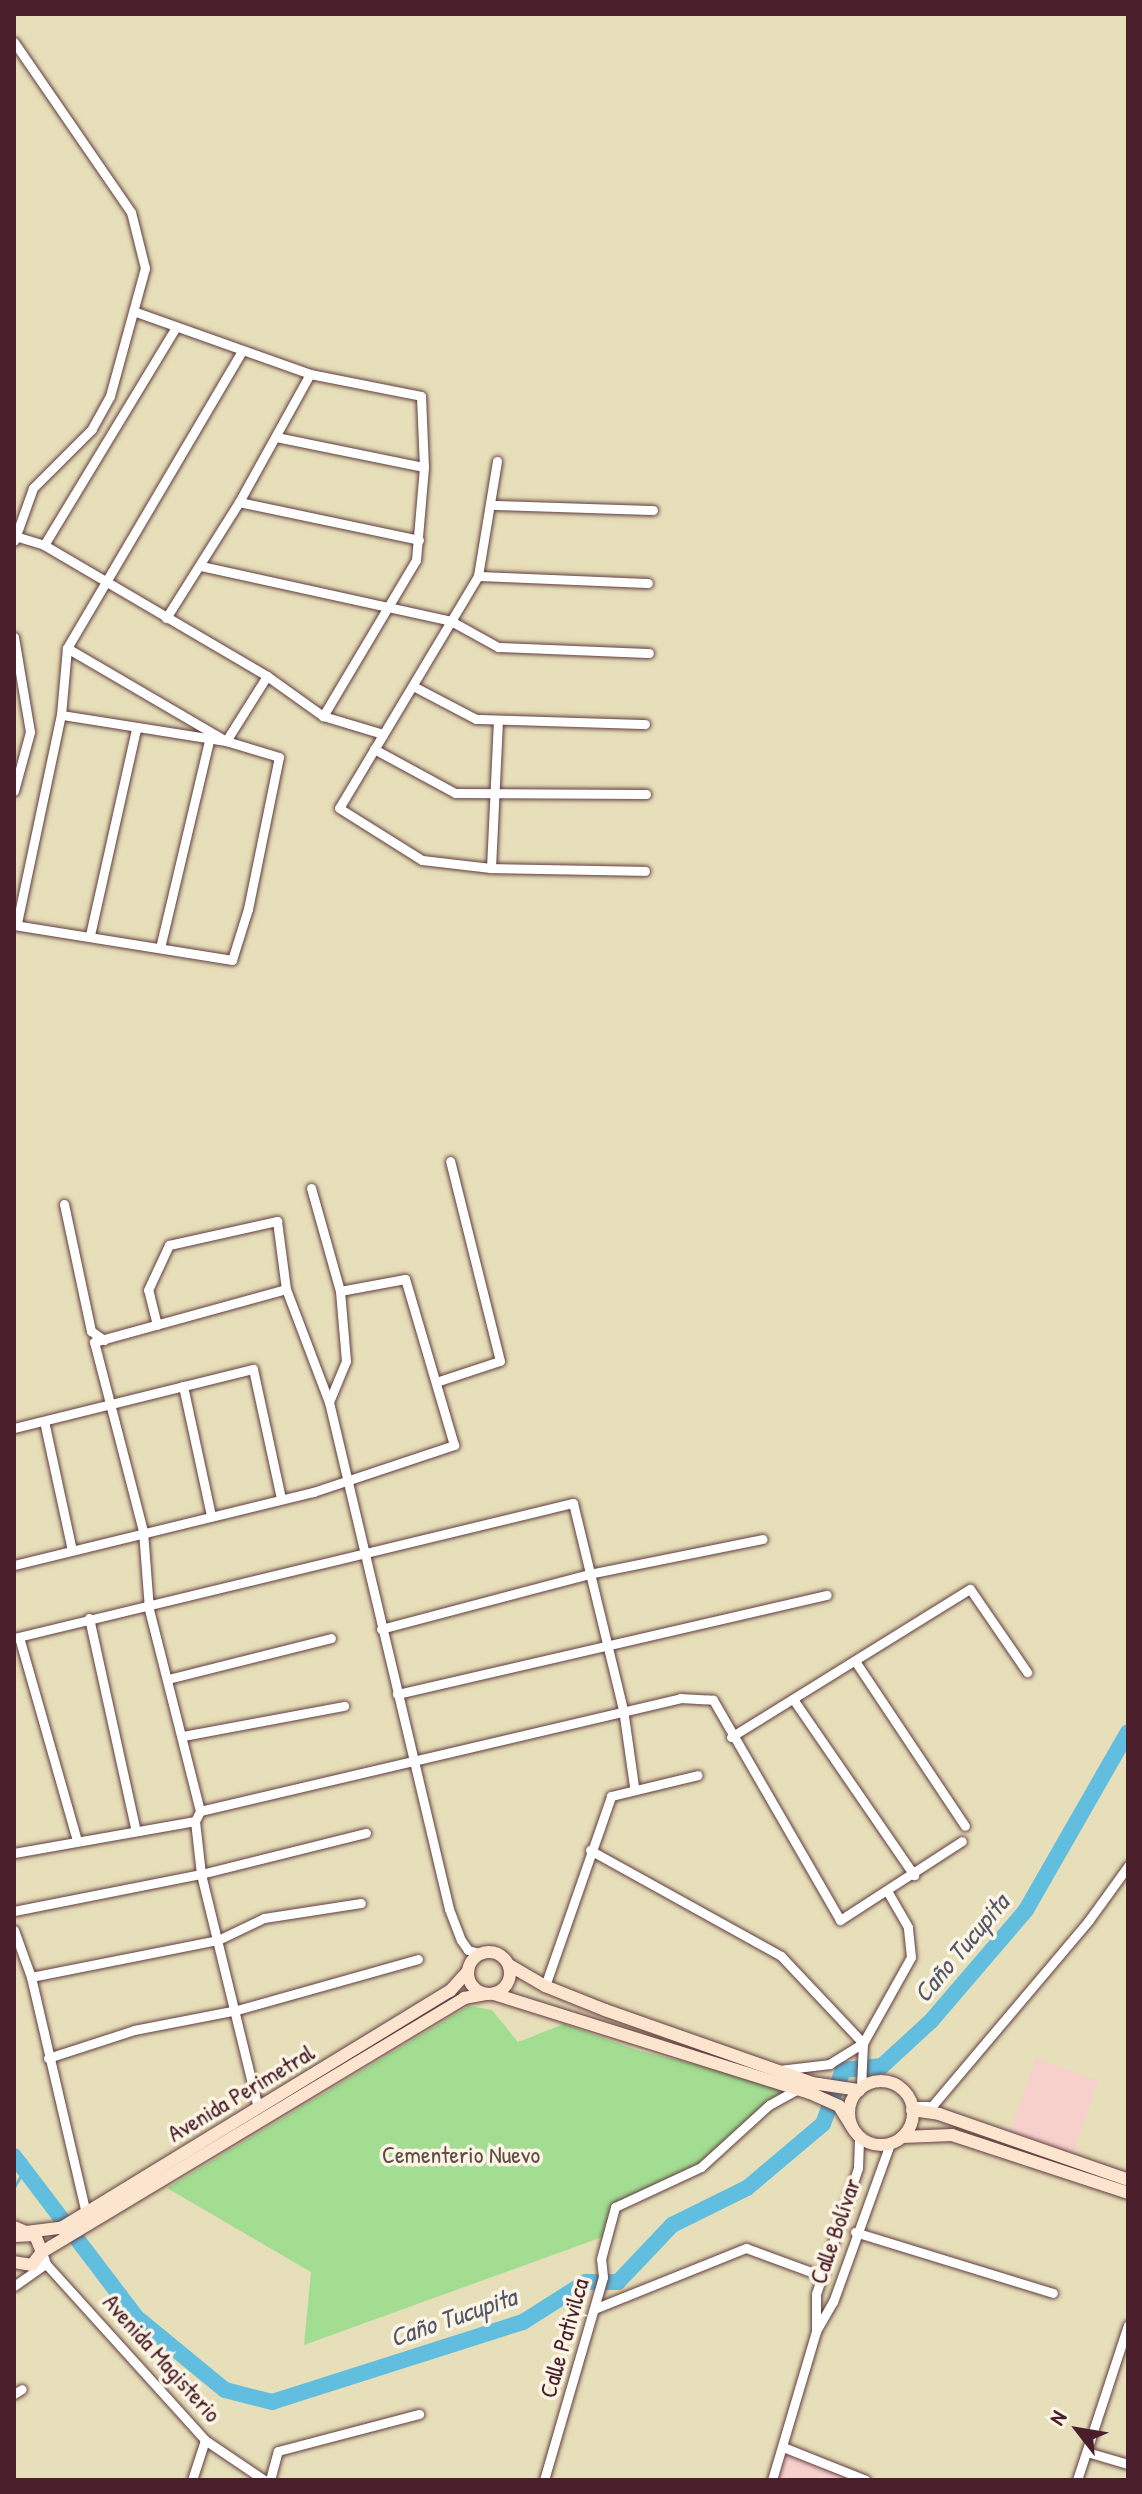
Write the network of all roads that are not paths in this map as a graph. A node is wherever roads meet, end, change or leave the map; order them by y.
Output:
1 (14, 42) edge
2 (136, 312) junction
3 (176, 327) junction
4 (242, 351) junction
5 (310, 374) junction
6 (276, 437) junction
7 (497, 461) dead end
8 (424, 467) junction
9 (19, 502) edge
10 (239, 502) junction
11 (493, 505) junction
12 (653, 510) dead end
13 (14, 538) edge
14 (419, 540) junction
15 (44, 545) junction
16 (201, 566) junction
17 (478, 576) junction
18 (106, 583) junction
19 (648, 583) dead end
20 (388, 605) junction
21 (166, 618) junction
22 (451, 621) junction
23 (14, 637) edge
24 (67, 648) junction
25 (649, 653) dead end
26 (267, 676) junction
27 (413, 686) junction
28 (61, 715) junction
29 (323, 716) junction
30 (498, 720) junction
31 (645, 724) dead end
32 (136, 729) junction
33 (383, 734) junction
34 (209, 741) junction
35 (226, 741) junction
36 (374, 749) junction
37 (14, 791) edge
38 (646, 794) dead end
39 (494, 796) junction
40 (491, 868) junction
41 (645, 871) dead end
42 (15, 924) edge
43 (90, 935) junction
44 (160, 948) junction
45 (450, 1161) dead end
46 (311, 1188) dead end
47 (64, 1204) dead end
48 (286, 1289) junction
49 (340, 1291) junction
50 (157, 1325) junction
51 (104, 1340) junction
52 (436, 1382) junction
53 (183, 1386) junction
54 (329, 1402) junction
55 (107, 1406) junction
56 (44, 1421) junction
57 (14, 1428) edge
58 (346, 1481) junction
59 (281, 1499) junction
60 (211, 1516) junction
61 (143, 1531) junction
62 (762, 1539) dead end
63 (72, 1550) junction
64 (364, 1556) junction
65 (14, 1565) edge
66 (589, 1574) junction
67 (827, 1595) dead end
68 (149, 1609) junction
69 (89, 1618) junction
70 (381, 1629) junction
71 (16, 1638) edge
72 (331, 1638) dead end
73 (605, 1644) junction
74 (855, 1661) junction
75 (1027, 1672) dead end
76 (168, 1679) junction
77 (397, 1694) junction
78 (793, 1699) junction
79 (344, 1706) dead end
80 (623, 1709) junction
81 (183, 1736) junction
82 (731, 1737) junction
83 (412, 1761) junction
84 (698, 1775) dead end
85 (634, 1786) junction
86 (200, 1811) junction
87 (195, 1821) junction
88 (965, 1826) dead end
89 (136, 1831) junction
90 (366, 1833) dead end
91 (77, 1841) junction
92 (962, 1841) dead end
93 (590, 1850) junction
94 (14, 1853) edge
95 (1128, 1866) edge
96 (201, 1874) junction
97 (914, 1875) junction
98 (888, 1893) junction
99 (361, 1903) dead end
100 (14, 1911) edge
101 (14, 1930) edge
102 (218, 1940) junction
103 (482, 1954) junction
104 (418, 1959) dead end
105 (509, 1965) junction
106 (468, 1971) junction
107 (31, 1977) junction
108 (545, 1986) junction
109 (490, 1994) junction
110 (237, 2010) junction
111 (863, 2043) junction
112 (48, 2058) junction
113 (777, 2071) junction
114 (798, 2089) junction
115 (860, 2089) junction
116 (824, 2092) junction
117 (258, 2108) junction
118 (912, 2108) junction
119 (856, 2132) junction
120 (896, 2140) junction
121 (1128, 2180) edge
122 (1128, 2193) edge
123 (81, 2220) junction
124 (18, 2231) edge
125 (855, 2232) junction
126 (44, 2258) junction
127 (17, 2265) edge
128 (822, 2276) junction
129 (14, 2286) edge
130 (1053, 2293) dead end
131 (594, 2309) junction
132 (1128, 2325) edge
133 (816, 2331) junction
134 (1125, 2342) edge
135 (419, 2414) dead end
136 (205, 2440) junction
137 (783, 2447) junction
138 (1087, 2452) junction
139 (1128, 2464) edge
140 (192, 2480) edge
141 (267, 2480) edge
142 (544, 2480) edge
143 (772, 2480) edge
144 (866, 2480) edge
145 (1077, 2480) edge

1 - 2 street
2 - 3 street
2 - 9 street
3 - 4 street
3 - 15 street
4 - 5 street
4 - 18 street
5 - 6 street
5 - 8 street
6 - 8 street
6 - 10 street
7 - 11 street
8 - 14 street
9 - 13 street
10 - 14 street
10 - 16 street
11 - 12 street
11 - 17 street
13 - 15 street
14 - 20 street
15 - 18 street
16 - 20 street
16 - 21 street
17 - 19 street
17 - 22 street
18 - 21 street
18 - 24 street
20 - 22 street
20 - 29 street
21 - 26 street
22 - 25 street
22 - 27 street
23 - 37 street
24 - 28 street
24 - 35 street
26 - 29 street
26 - 35 street
27 - 30 street
27 - 33 street
28 - 32 street
28 - 42 street
29 - 33 street
30 - 31 street
30 - 39 street
32 - 34 street
32 - 43 street
33 - 36 street
34 - 35 street
34 - 44 street
35 - 44 street
36 - 39 street
36 - 40 street
38 - 39 street
39 - 40 street
40 - 41 street
42 - 43 street
43 - 44 street
45 - 52 street
46 - 49 street
47 - 51 street
48 - 50 street
48 - 50 street
48 - 54 street
49 - 52 street
49 - 54 street
50 - 51 street
51 - 55 street
52 - 58 street
53 - 55 street
53 - 59 street
53 - 60 street
54 - 58 street
55 - 56 street
55 - 61 street
56 - 57 street
56 - 63 street
58 - 59 street
58 - 64 street
59 - 60 street
60 - 61 street
61 - 63 street
61 - 68 street
62 - 66 street
63 - 65 street
64 - 66 street
64 - 68 street
64 - 70 street
66 - 70 street
66 - 73 street
67 - 73 street
68 - 69 street
68 - 76 street
69 - 71 street
69 - 89 street
70 - 77 street
71 - 91 street
72 - 76 street
73 - 77 street
73 - 80 street
74 - 75 street
74 - 78 street
74 - 88 street
76 - 81 street
77 - 83 street
78 - 82 street
78 - 97 street
79 - 81 street
80 - 82 street
80 - 83 street
80 - 85 street
81 - 86 street
82 - 98 street
83 - 86 street
83 - 103 street
84 - 85 street
85 - 93 street
86 - 87 street
87 - 89 street
87 - 96 street
89 - 91 street
90 - 96 street
91 - 94 street
92 - 97 street
93 - 108 street
93 - 111 street
95 - 118 street
96 - 100 street
96 - 102 street
97 - 98 street
98 - 111 street
99 - 102 street
101 - 107 street
102 - 107 street
102 - 110 street
103 - 105 street
103 - 106 street
104 - 110 street
105 - 108 street
105 - 109 street
106 - 109 street
106 - 117 street, Avenida Perimetral
107 - 112 street
108 - 113 street
109 - 114 street
109 - 123 street, Avenida Perimetral
110 - 112 street
110 - 117 street
111 - 113 street
111 - 115 street
112 - 123 street
113 - 116 street
114 - 116 street
114 - 131 street, Calle Pativilca
115 - 116 street
115 - 118 street
115 - 119 street
116 - 119 street
117 - 123 street, Avenida Perimetral
118 - 120 street
118 - 121 street
119 - 120 street
119 - 128 street, Calle Bolívar
120 - 122 street
120 - 125 street, Calle Bolívar
123 - 124 street, Avenida Perimetral
123 - 126 street, Avenida Perimetral
124 - 126 street
125 - 130 street
125 - 133 street, Calle Bolívar
126 - 127 street, Avenida Perimetral
126 - 129 street
126 - 136 street, Avenida Magisterio
128 - 131 street
128 - 133 street, Calle Bolívar
131 - 142 street, Calle Pativilca
132 - 134 street
133 - 137 street, Calle Bolívar
134 - 138 street
135 - 141 street
136 - 140 street
136 - 141 street, Avenida Magisterio
137 - 143 street, Calle Bolívar
137 - 144 street
138 - 139 street
138 - 145 street

